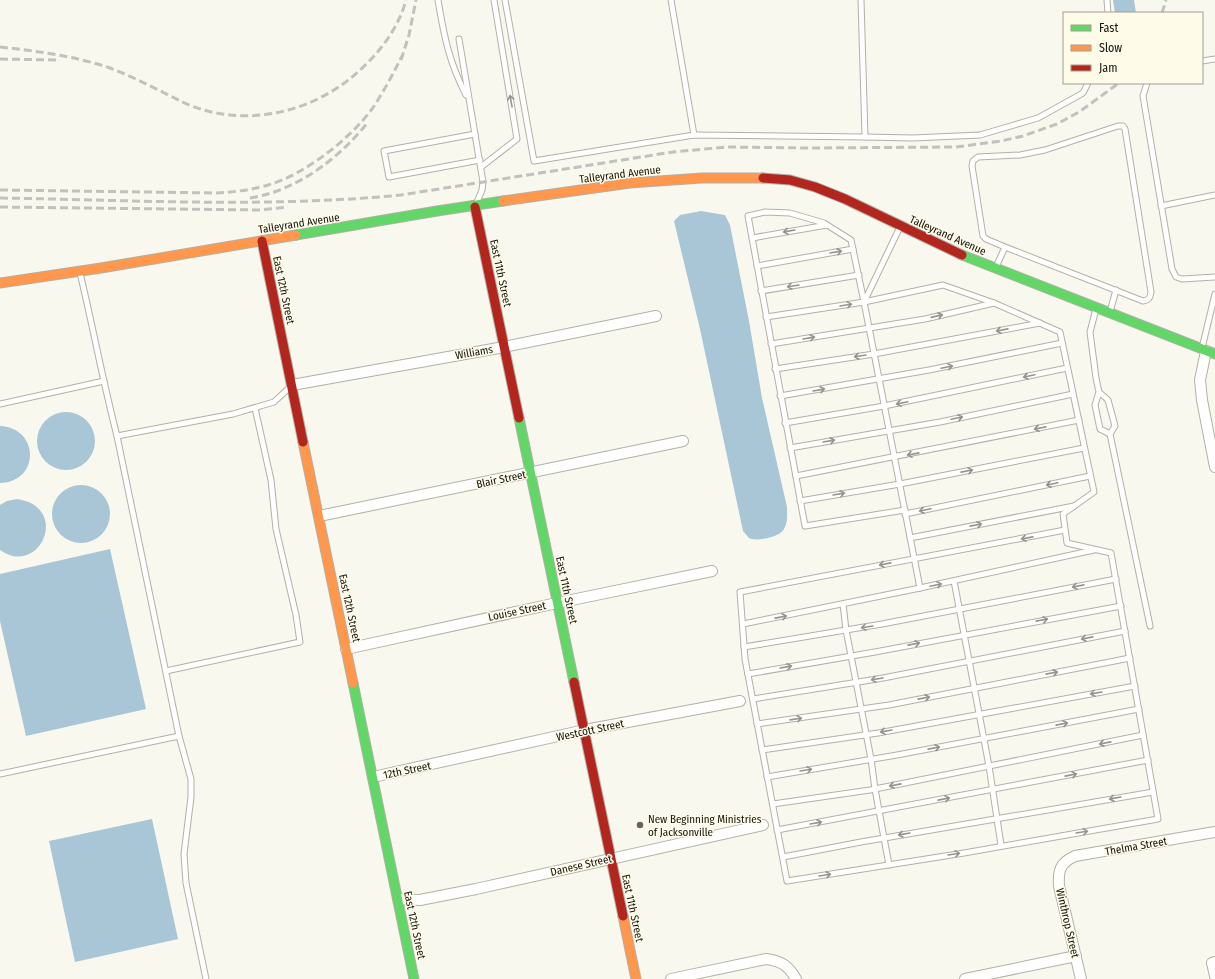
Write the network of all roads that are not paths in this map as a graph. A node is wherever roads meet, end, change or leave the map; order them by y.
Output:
1 (438, 0) edge
2 (494, 0) edge
3 (505, 0) edge
4 (671, 0) edge
5 (861, 0) edge
6 (1107, 0) edge
7 (1108, 12) edge
8 (459, 39) dead end
9 (1215, 58) edge
10 (1203, 61) edge
11 (1088, 84) edge
12 (1147, 84) edge
13 (469, 99) junction
14 (475, 134) junction
15 (694, 135) junction
16 (865, 137) junction
17 (480, 160) junction
18 (481, 167) junction
19 (1215, 195) edge
20 (1161, 206) junction
21 (475, 207) junction
22 (827, 225) junction
23 (900, 226) junction
24 (752, 238) junction
25 (262, 241) junction
26 (1004, 247) junction
27 (853, 249) junction
28 (757, 266) junction
29 (995, 269) junction
30 (80, 272) junction
31 (859, 275) junction
32 (1215, 277) edge
33 (0, 283) edge
34 (1116, 290) junction
35 (761, 291) junction
36 (1215, 294) edge
37 (864, 302) junction
38 (994, 303) junction
39 (1096, 308) junction
40 (1109, 314) junction
41 (656, 316) dead end
42 (766, 317) junction
43 (1040, 323) junction
44 (869, 327) junction
45 (1062, 343) junction
46 (771, 344) junction
47 (504, 346) junction
48 (1207, 351) edge
49 (874, 354) junction
50 (1068, 368) junction
51 (775, 369) junction
52 (879, 379) junction
53 (104, 381) junction
54 (292, 386) junction
55 (1099, 392) junction
56 (1073, 394) junction
57 (780, 396) junction
58 (0, 404) edge
59 (884, 406) junction
60 (255, 408) junction
61 (1078, 420) junction
62 (785, 423) junction
63 (889, 430) junction
64 (1110, 434) junction
65 (117, 436) junction
66 (683, 441) dead end
67 (790, 448) junction
68 (1084, 448) junction
69 (894, 457) junction
70 (1215, 467) edge
71 (530, 472) junction
72 (796, 476) junction
73 (1090, 476) junction
74 (900, 484) junction
75 (800, 501) junction
76 (1076, 505) junction
77 (905, 512) junction
78 (319, 516) junction
79 (1065, 530) junction
80 (910, 538) junction
81 (1096, 550) junction
82 (914, 559) junction
83 (712, 571) dead end
84 (1116, 579) junction
85 (954, 581) junction
86 (920, 588) junction
87 (557, 602) junction
88 (843, 604) junction
89 (1121, 606) junction
90 (960, 609) junction
91 (743, 624) junction
92 (1150, 626) dead end
93 (846, 630) junction
94 (1125, 631) junction
95 (964, 635) junction
96 (744, 647) junction
97 (346, 649) junction
98 (851, 656) junction
99 (1130, 658) junction
100 (969, 661) junction
101 (166, 671) junction
102 (748, 674) junction
103 (857, 682) junction
104 (1135, 686) junction
105 (975, 688) junction
106 (753, 699) junction
107 (740, 700) dead end
108 (860, 709) junction
109 (1139, 709) junction
110 (979, 714) junction
111 (757, 724) junction
112 (585, 730) junction
113 (866, 735) junction
114 (1143, 735) junction
115 (179, 736) junction
116 (983, 739) junction
117 (762, 750) junction
118 (871, 759) junction
119 (1148, 760) junction
120 (441, 762) joint
121 (989, 766) junction
122 (0, 774) edge
123 (373, 777) junction
124 (767, 777) junction
125 (875, 789) junction
126 (992, 790) junction
127 (1154, 792) junction
128 (773, 804) junction
129 (879, 811) junction
130 (997, 818) junction
131 (763, 825) dead end
132 (777, 830) junction
133 (1215, 832) edge
134 (884, 838) junction
135 (1001, 846) junction
136 (783, 857) junction
137 (611, 859) junction
138 (889, 865) junction
139 (1061, 867) joint
140 (398, 899) junction
141 (1076, 956) junction
142 (1215, 962) edge
143 (1215, 976) edge
144 (206, 979) edge
145 (414, 979) edge
146 (636, 979) edge
147 (671, 979) edge
148 (796, 979) edge
149 (965, 979) edge
150 (1081, 979) edge

1 - 13 lane
18 -> 2 lane
3 - 15 lane
4 - 15 lane
5 - 16 lane
6 - 7 lane
8 - 13 lane
9 - 10 lane
11 - 16 lane
12 - 20 lane
13 - 14 lane
14 - 17 lane
14 - 17 lane
15 - 16 lane
17 - 18 lane
18 - 21 lane
19 - 20 lane
20 - 32 lane
21 - 23 street, Talleyrand Avenue
21 - 25 street, Talleyrand Avenue
21 - 47 street, East 11th Street
22 -> 24 lane
22 - 24 lane
22 - 27 lane
23 - 29 street, Talleyrand Avenue
23 - 37 lane
24 - 28 lane
25 - 30 street, Talleyrand Avenue
25 - 54 street, East 12th Street
26 - 29 lane
26 - 34 lane
26 - 34 lane
28 -> 27 lane
27 - 31 lane
28 - 35 lane
29 - 39 street, Talleyrand Avenue
30 - 33 street, Talleyrand Avenue
30 - 53 lane
31 -> 35 lane
31 - 37 lane
34 - 40 lane
35 - 42 lane
36 - 48 lane
37 - 38 lane
42 -> 37 lane
37 - 44 lane
38 - 43 lane
44 -> 38 lane
39 - 40 street, Talleyrand Avenue
39 - 55 lane
40 - 48 street, Talleyrand Avenue
41 - 47 street, Williams
42 - 46 lane
43 - 45 lane
43 -> 49 lane
46 -> 44 lane
44 - 49 lane
45 - 50 lane
52 -> 45 lane
46 - 51 lane
47 - 54 street, Williams
47 - 71 street, East 11th Street
48 - 70 street
49 -> 51 lane
49 - 52 lane
50 - 56 lane
50 -> 59 lane
51 - 57 lane
57 -> 52 lane
52 - 59 lane
53 - 58 lane
53 - 65 lane
54 - 60 lane
54 - 78 street, East 12th Street
55 - 64 lane
55 - 64 lane
56 - 61 lane
63 -> 56 lane
57 - 62 lane
59 - 62 lane
59 - 63 lane
60 - 65 lane
60 - 101 lane
61 - 68 lane
61 -> 69 lane
62 - 67 lane
67 -> 63 lane
63 - 69 lane
64 - 92 lane
65 - 101 lane
66 - 71 street, Blair Street
67 - 72 lane
68 - 73 lane
74 -> 68 lane
69 - 72 lane
69 - 74 lane
71 - 78 street, Blair Street
71 - 87 street, East 11th Street
72 - 75 lane
73 - 76 lane
73 -> 77 lane
75 -> 74 lane
74 - 77 lane
75 - 77 lane
76 - 79 lane
80 -> 76 lane
77 - 80 lane
78 - 97 street, East 12th Street
79 - 81 lane
79 -> 82 lane
80 - 82 lane
81 - 84 lane
81 - 85 lane
82 - 86 lane
82 -> 91 lane
83 - 87 street, Louise Street
84 - 89 lane
84 -> 90 lane
86 -> 85 lane
85 - 90 lane
86 - 88 lane
87 - 97 street, Louise Street
87 - 112 street, East 11th Street
91 -> 88 lane
88 - 93 lane
89 - 94 lane
95 -> 89 lane
90 -> 93 lane
90 - 95 lane
91 - 96 lane
93 - 96 lane
93 - 98 lane
94 - 99 lane
94 -> 100 lane
98 -> 95 lane
95 - 100 lane
96 - 102 lane
97 - 123 street, East 12th Street
102 -> 98 lane
98 - 103 lane
99 - 104 lane
105 -> 99 lane
100 -> 103 lane
100 - 105 lane
101 - 115 lane
102 - 106 lane
103 - 106 lane
103 - 108 lane
104 - 109 lane
104 -> 110 lane
108 -> 105 lane
105 - 110 lane
106 - 111 lane
107 - 112 street, Westcott Street
111 -> 108 lane
108 - 113 lane
109 - 114 lane
116 -> 109 lane
110 -> 113 lane
110 - 116 lane
111 - 117 lane
112 - 120 street, Westcott Street
112 - 137 street, East 11th Street
113 - 117 lane
113 - 118 lane
114 - 119 lane
114 -> 121 lane
115 - 122 lane
115 - 144 lane
118 -> 116 lane
116 - 121 lane
117 - 124 lane
124 -> 118 lane
118 - 125 lane
126 -> 119 lane
119 - 127 lane
120 - 123 street, 12th Street
121 -> 125 lane
121 - 126 lane
123 - 140 street, East 12th Street
124 - 128 lane
125 - 128 lane
125 - 129 lane
129 -> 126 lane
126 - 130 lane
127 -> 130 lane
135 -> 127 lane
128 - 132 lane
132 -> 129 lane
129 - 134 lane
130 -> 134 lane
130 - 135 lane
131 - 137 street, Danese Street
132 - 136 lane
133 - 139 street, Thelma Street
134 - 136 lane
134 - 138 lane
138 -> 135 lane
136 -> 138 lane
137 - 140 street, Danese Street
137 - 146 street, East 11th Street
139 - 141 street, Winthrop Street
140 - 145 street, East 12th Street
141 - 149 street
141 - 150 street, Winthrop Street
142 - 143 street
147 - 148 street

